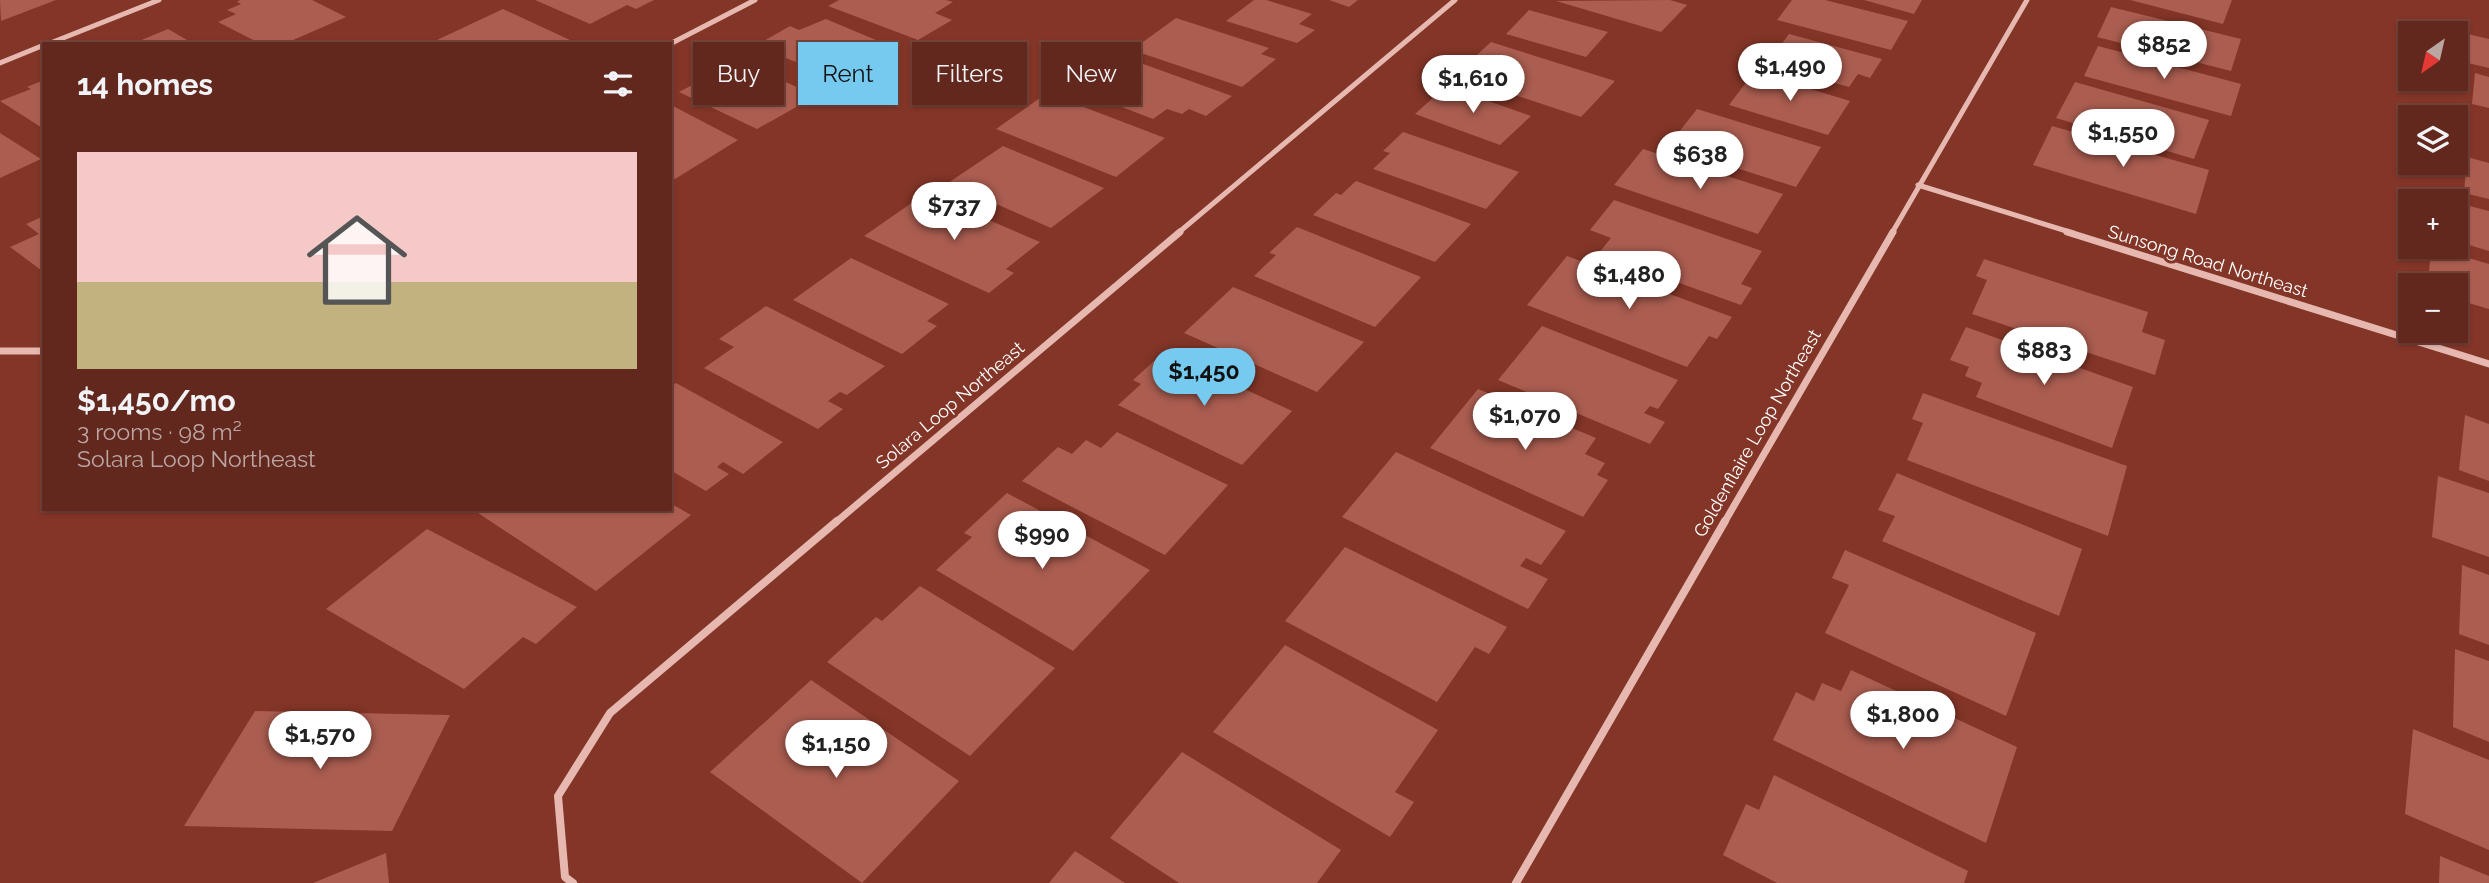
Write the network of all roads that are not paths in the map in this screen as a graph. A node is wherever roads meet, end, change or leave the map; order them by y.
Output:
1 (159, 0) edge
2 (755, 0) edge
3 (1455, 0) edge
4 (2027, 0) edge
5 (54, 42) edge
6 (672, 43) edge
7 (42, 47) edge
8 (0, 63) edge
9 (1918, 185) junction
10 (0, 351) edge
11 (42, 351) edge
12 (2489, 364) edge
13 (573, 883) edge
14 (1516, 883) edge

1 - 5 street
2 - 6 street
3 - 13 street, Solara Loop Northeast
4 - 9 street, Goldenflaire Loop Northeast
7 - 8 street
9 - 12 street, Sunsong Road Northeast
9 - 14 street, Goldenflaire Loop Northeast
10 - 11 street

